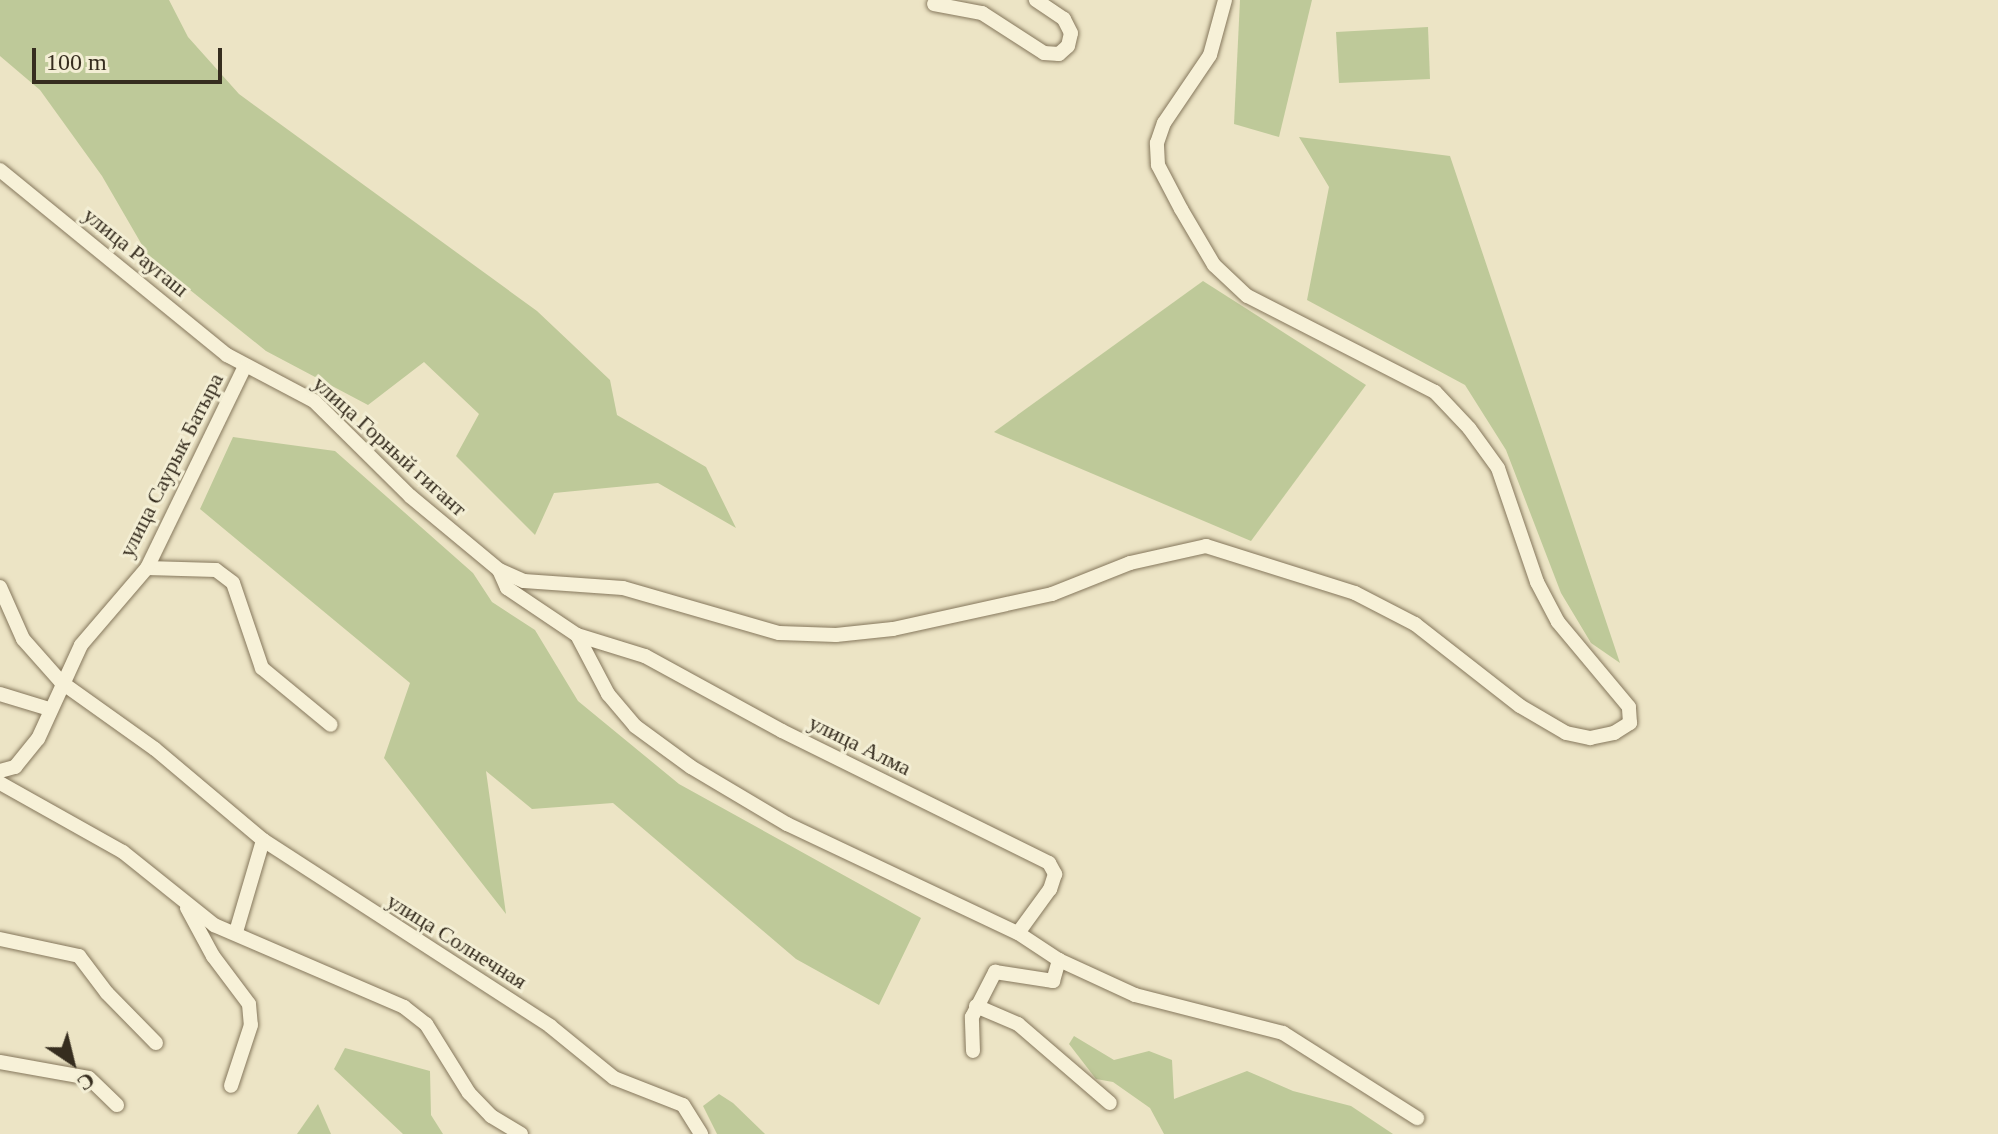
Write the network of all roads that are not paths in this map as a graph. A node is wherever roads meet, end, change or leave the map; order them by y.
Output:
1 (1036, 0) edge
2 (1225, 0) edge
3 (934, 4) dead end
4 (0, 170) edge
5 (244, 368) junction
6 (147, 568) junction
7 (499, 570) junction
8 (0, 587) edge
9 (577, 635) junction
10 (61, 682) junction
11 (0, 694) edge
12 (49, 709) junction
13 (331, 725) dead end
14 (0, 771) edge
15 (0, 783) edge
16 (263, 840) junction
17 (183, 900) junction
18 (236, 932) junction
19 (1018, 933) junction
20 (0, 939) edge
21 (1059, 960) junction
22 (976, 1006) junction
23 (156, 1043) dead end
24 (973, 1051) dead end
25 (0, 1062) edge
26 (231, 1086) dead end
27 (1110, 1103) dead end
28 (117, 1105) dead end
29 (1417, 1118) dead end
30 (521, 1134) edge
31 (701, 1134) edge

1 - 3 street
2 - 7 street
4 - 5 street, улица Раугаш
5 - 6 street, улица Саурык Батыра
5 - 7 street, улица Горный гигант
6 - 10 street, улица Саурык Батыра
6 - 13 street
7 - 9 street
8 - 10 street, улица Солнечная
9 - 19 street
9 - 19 street, улица Алма
10 - 12 street, улица Саурык Батыра
10 - 16 street, улица Солнечная
11 - 12 street
12 - 14 street, улица Саурык Батыра
15 - 17 street
16 - 18 street
16 - 31 street, улица Солнечная
17 - 18 street
17 - 26 street
18 - 30 street
19 - 21 street
20 - 23 street
21 - 22 street
21 - 29 street
22 - 24 street
22 - 27 street
25 - 28 street

